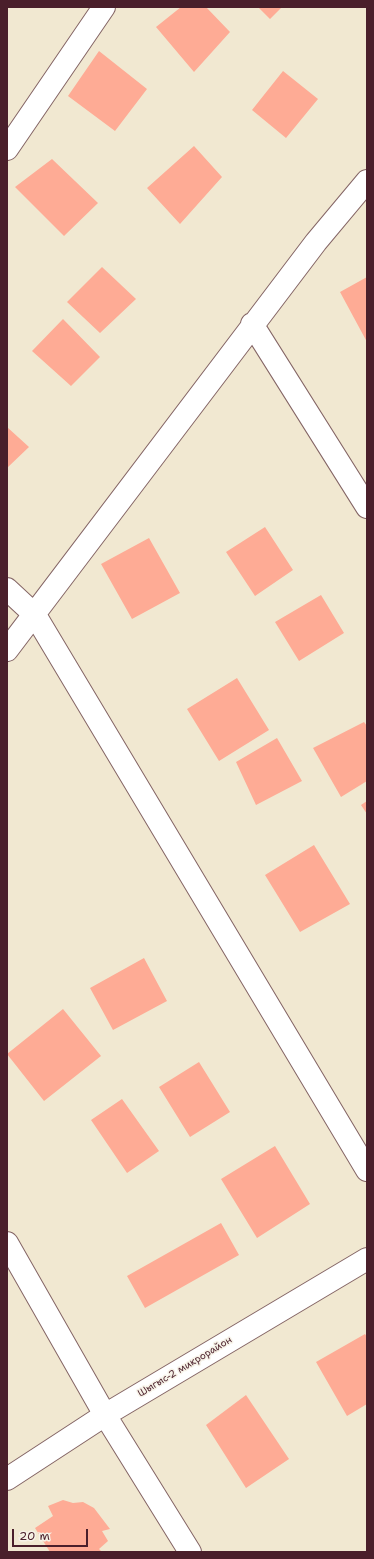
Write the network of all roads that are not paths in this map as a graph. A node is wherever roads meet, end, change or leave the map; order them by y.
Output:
1 (104, 7) edge
2 (7, 149) edge
3 (367, 181) edge
4 (252, 324) junction
5 (367, 507) edge
6 (7, 589) edge
7 (35, 615) junction
8 (7, 650) edge
9 (367, 1170) edge
10 (7, 1243) edge
11 (367, 1259) edge
12 (105, 1415) junction
13 (7, 1479) edge
14 (190, 1552) edge

1 - 2 street
3 - 4 street
4 - 5 street
4 - 7 street
6 - 7 street
7 - 8 street
7 - 9 street
10 - 12 street
11 - 12 street, Шыгыс-2 микрорайон
12 - 13 street, Шыгыс-2 микрорайон
12 - 14 street

